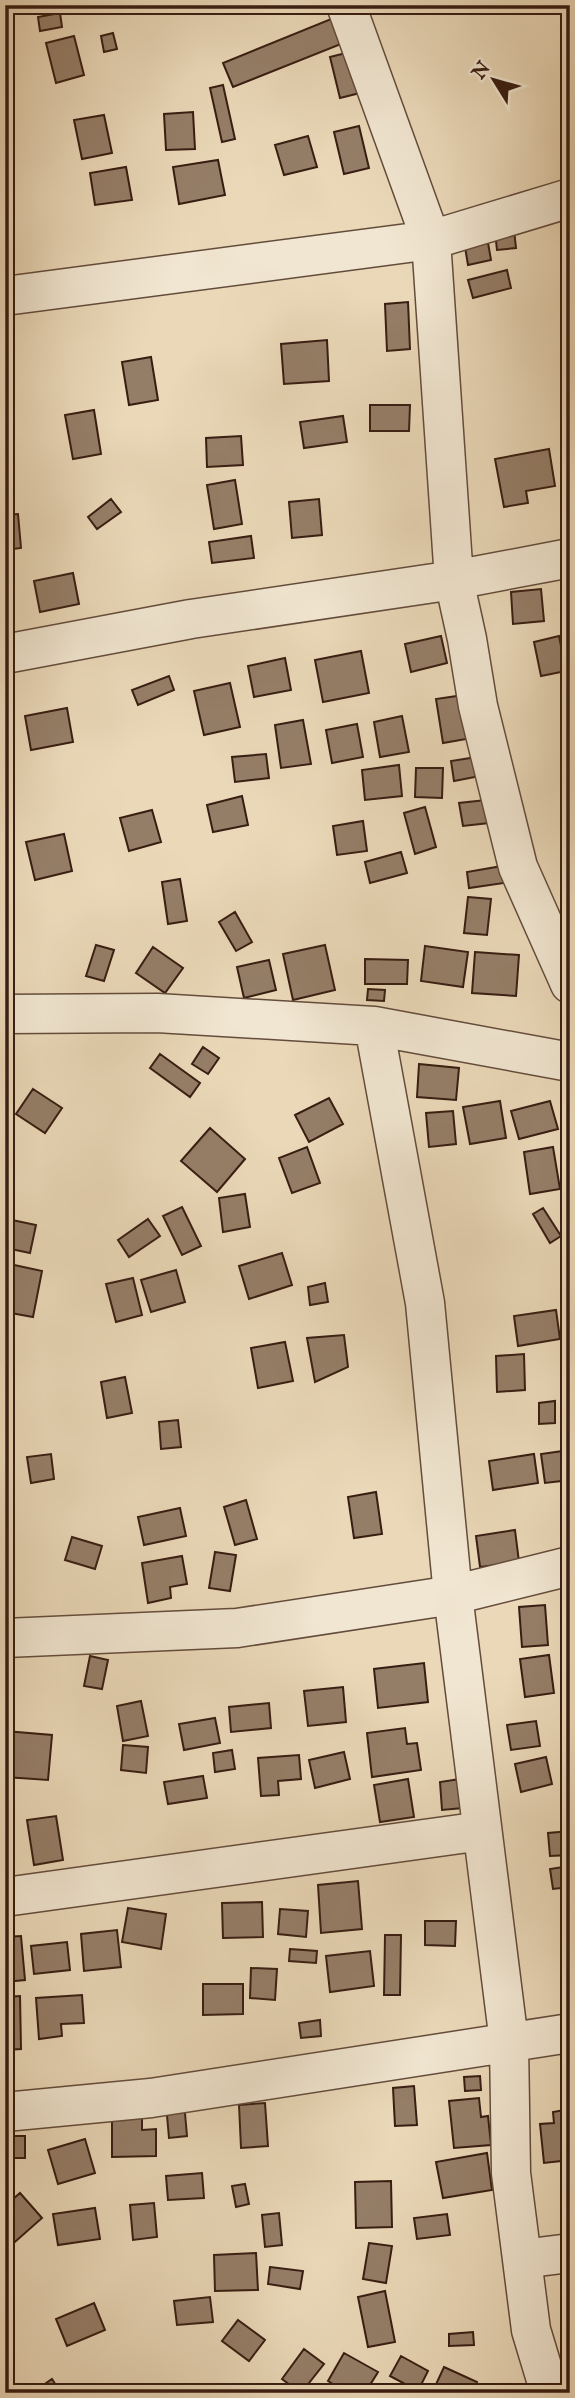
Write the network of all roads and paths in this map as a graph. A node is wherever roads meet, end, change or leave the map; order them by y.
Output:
1 (346, 5) edge
2 (570, 198) edge
3 (431, 240) junction
4 (5, 296) edge
5 (570, 558) edge
6 (454, 580) junction
7 (5, 654) edge
8 (570, 984) edge
9 (5, 1013) edge
10 (374, 1026) junction
11 (570, 1062) edge
12 (570, 1566) edge
13 (453, 1595) junction
14 (5, 1638) edge
15 (482, 1831) junction
16 (5, 1896) edge
17 (570, 2033) edge
18 (509, 2042) junction
19 (5, 2112) edge
20 (570, 2253) edge
21 (522, 2259) junction
22 (550, 2393) edge

1 - 3 street
2 - 3 street
3 - 4 street
3 - 6 street
5 - 6 street
6 - 7 street
6 - 8 street
9 - 10 street
10 - 11 street
10 - 13 street
12 - 13 street
13 - 14 street
13 - 15 street
15 - 16 street
15 - 18 street
17 - 18 street
18 - 19 street
18 - 21 street
20 - 21 street
21 - 22 street

